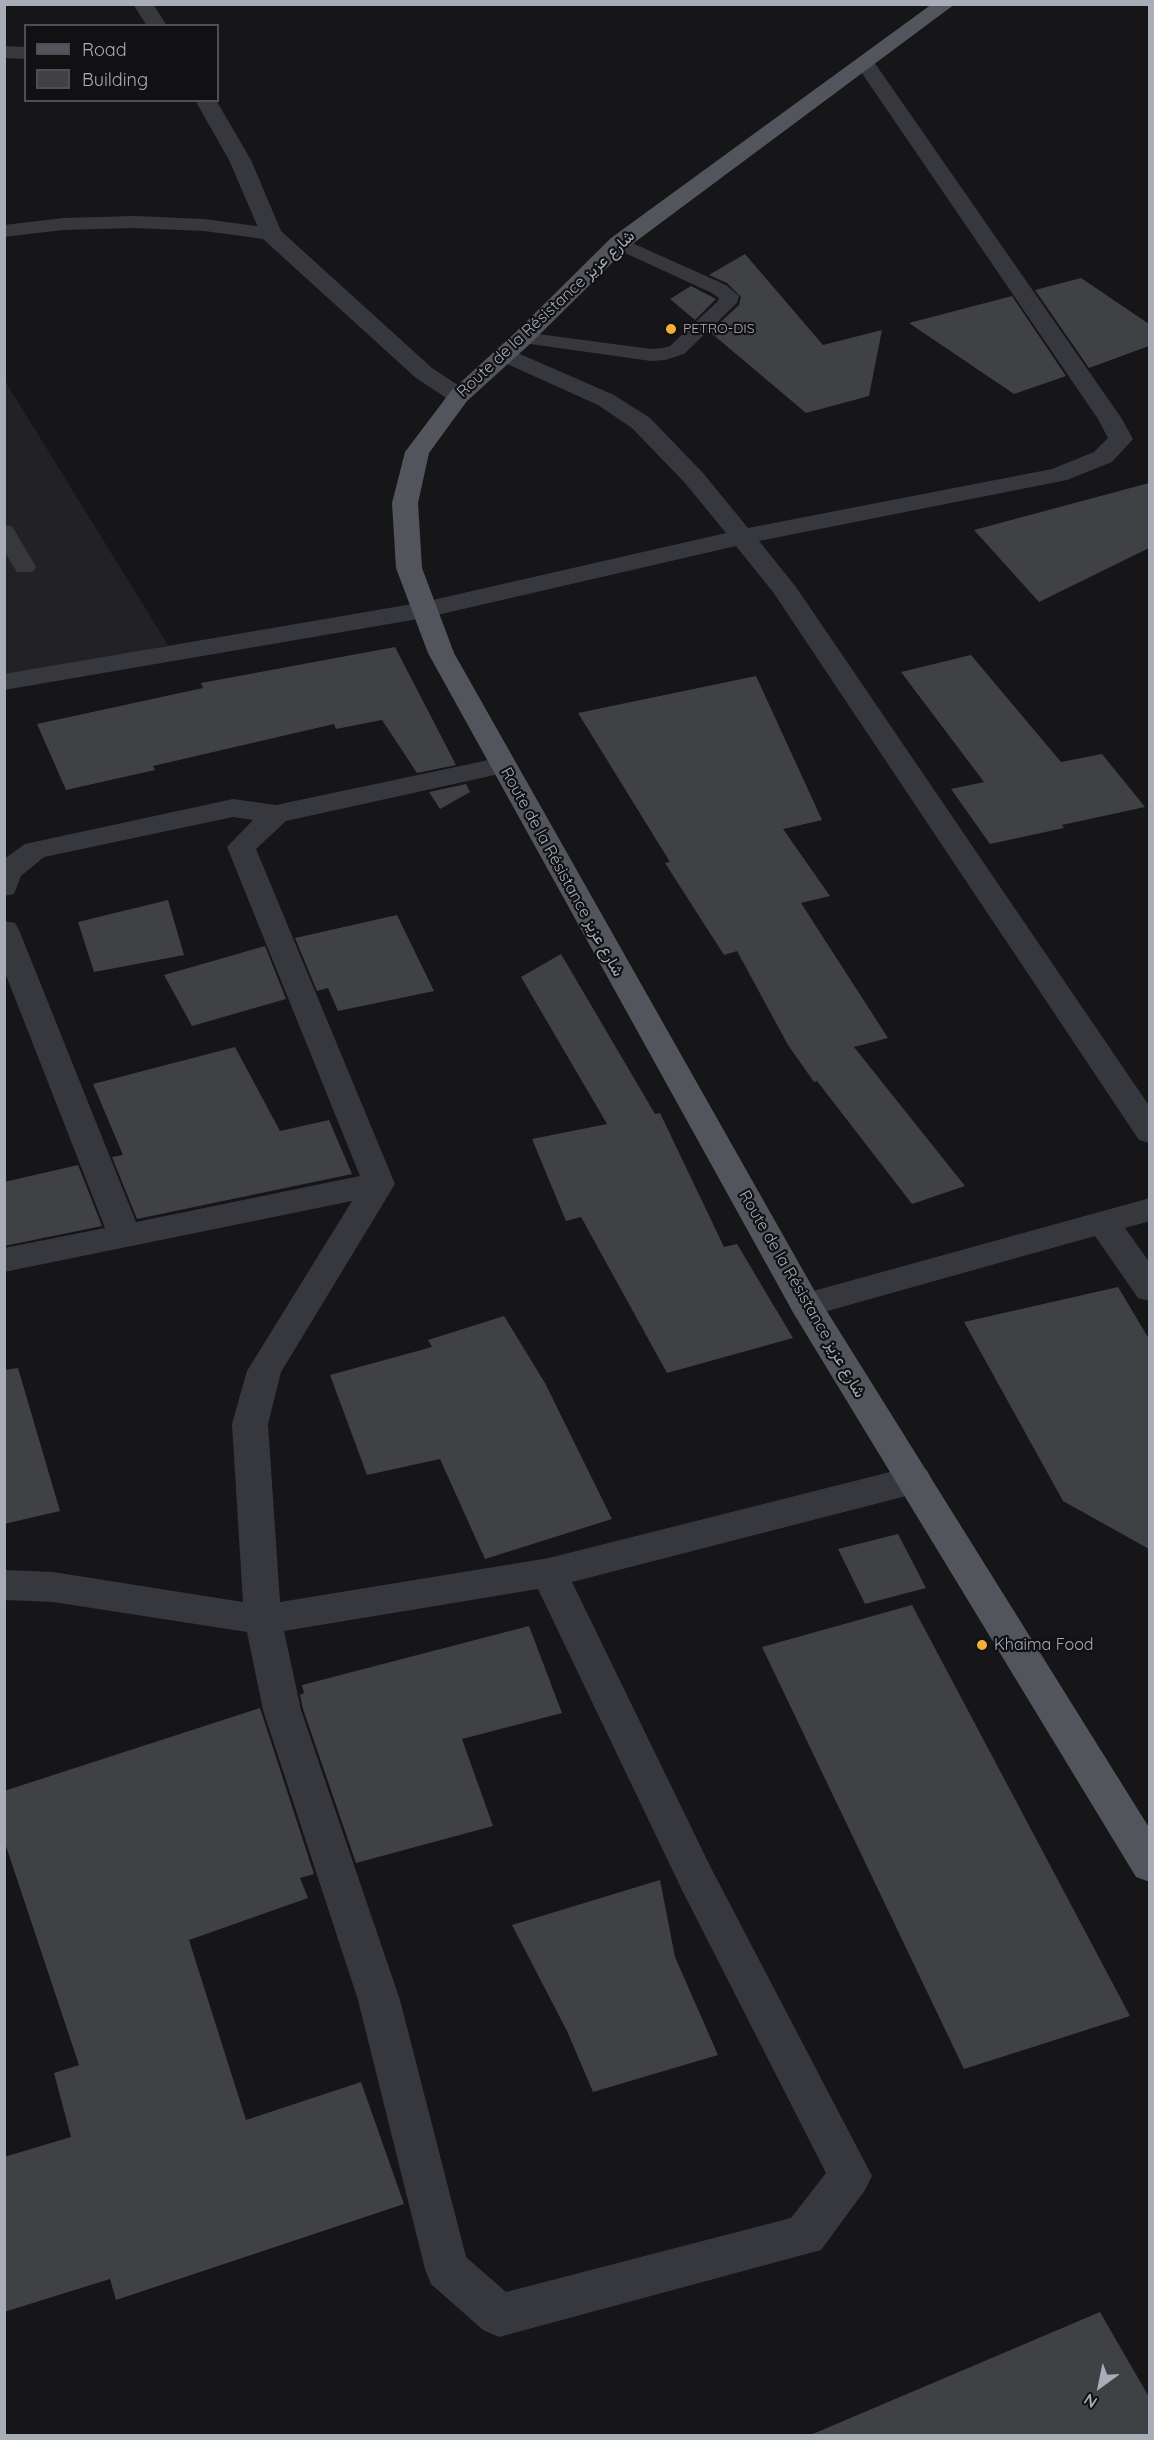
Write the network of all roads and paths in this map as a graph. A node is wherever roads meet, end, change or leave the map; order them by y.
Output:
1 (143, 4) edge
2 (945, 4) edge
3 (156, 24) edge
4 (4, 52) edge
5 (24, 53) edge
6 (865, 63) junction
7 (206, 102) edge
8 (4, 231) edge
9 (271, 234) junction
10 (619, 243) junction
11 (514, 346) junction
12 (459, 396) junction
13 (4, 531) edge
14 (742, 537) junction
15 (26, 567) dead end
16 (424, 610) junction
17 (4, 682) edge
18 (503, 765) junction
19 (276, 814) junction
20 (4, 886) edge
21 (4, 930) edge
22 (1149, 1132) edge
23 (379, 1184) junction
24 (1149, 1209) edge
25 (1103, 1222) junction
26 (124, 1236) junction
27 (4, 1260) edge
28 (1149, 1289) edge
29 (806, 1305) junction
30 (914, 1480) junction
31 (549, 1574) junction
32 (4, 1585) edge
33 (263, 1620) junction
34 (1149, 1865) edge

1 - 3 street
2 - 6 main road, Route de la Résistance شارع عزيز
4 - 5 street
6 - 10 main road, Route de la Résistance شارع عزيز
6 - 14 street
7 - 9 street
8 - 9 lane
9 - 12 street
10 - 11 main road, Route de la Résistance شارع عزيز
10 - 11 lane
11 - 12 main road, Route de la Résistance شارع عزيز
11 - 14 street
12 - 16 main road, Route de la Résistance شارع عزيز
13 - 15 lane
14 - 16 street
14 - 22 street
16 - 17 street
16 - 18 main road, Route de la Résistance شارع عزيز
18 - 19 street
18 - 29 main road, Route de la Résistance شارع عزيز
19 - 20 street
19 - 23 street
21 - 26 street
23 - 26 street
23 - 33 street
24 - 25 street
25 - 28 street
25 - 29 street
26 - 27 street
29 - 30 main road, Route de la Résistance شارع عزيز
30 - 31 street
30 - 34 main road, Route de la Résistance شارع عزيز
31 - 33 street
31 - 33 street
32 - 33 street

